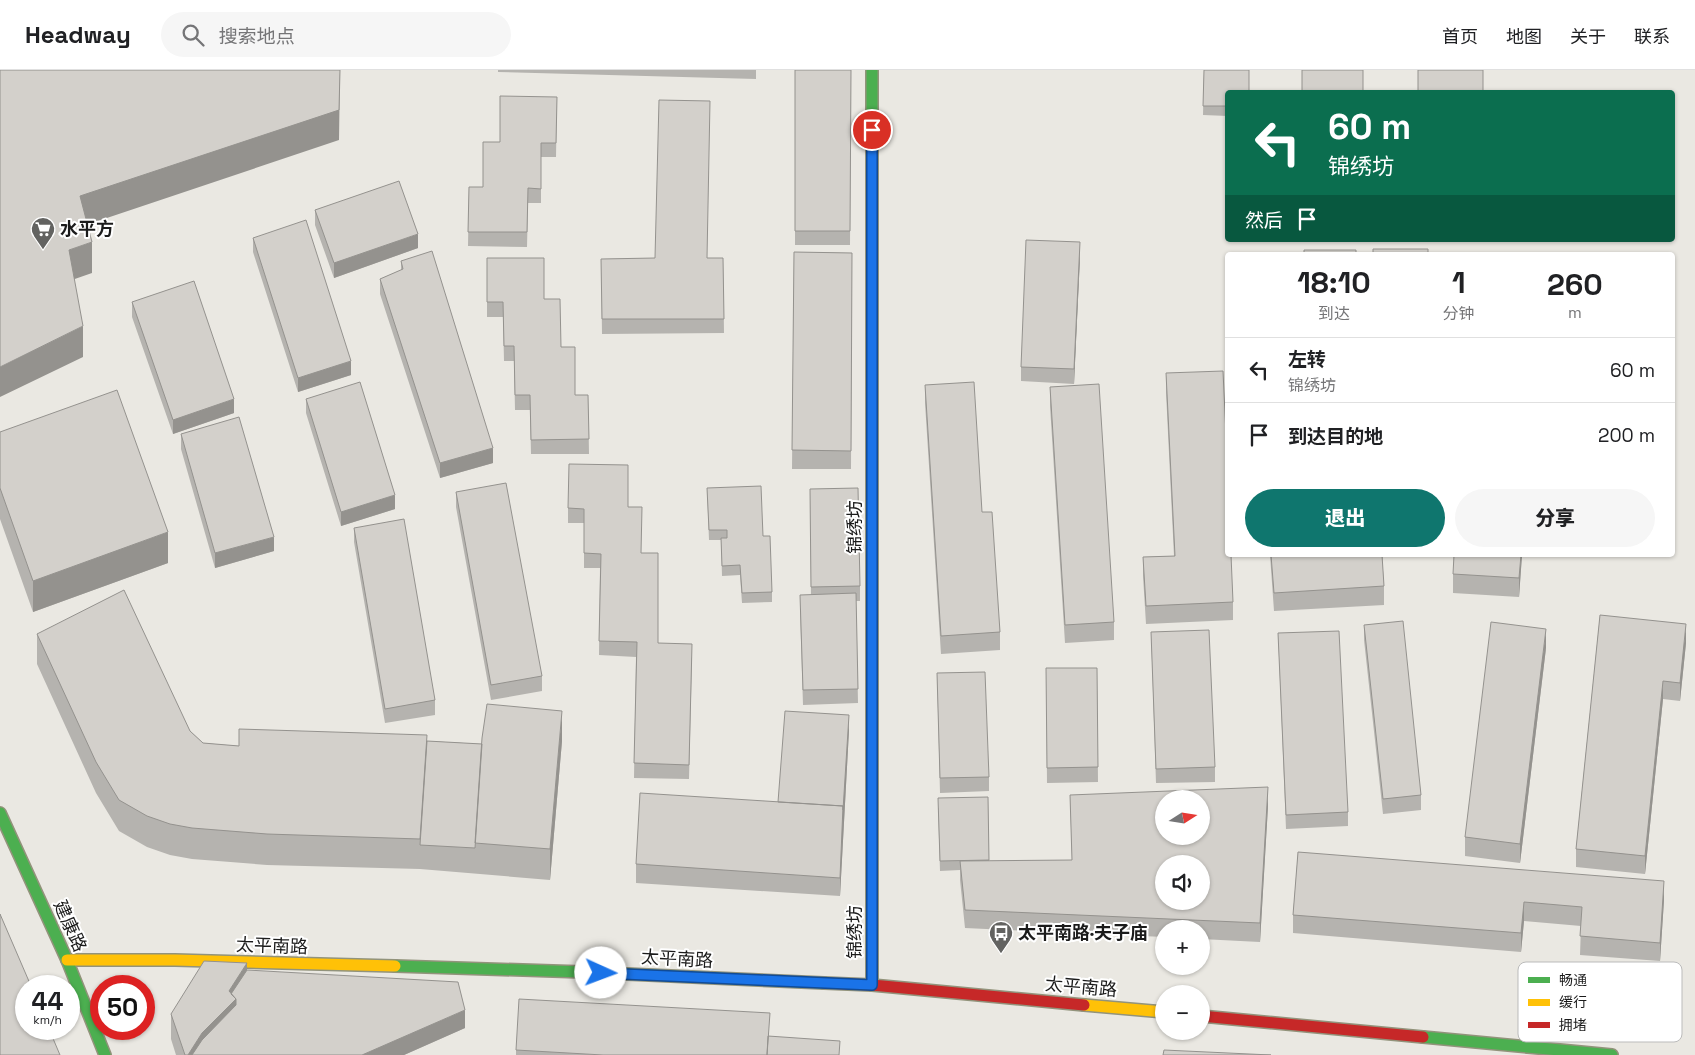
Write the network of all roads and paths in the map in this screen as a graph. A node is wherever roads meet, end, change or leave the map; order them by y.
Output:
1 (872, 70) edge
2 (0, 813) edge
3 (67, 960) junction
4 (872, 985) junction
5 (1155, 1011) edge
6 (1210, 1017) edge
7 (105, 1055) edge
8 (1612, 1055) edge

1 - 4 main road, 锦绣坊
2 - 3 main road, 建康路
3 - 4 main road, 太平南路
3 - 7 main road, 建康路
4 - 5 main road, 太平南路
6 - 8 main road

